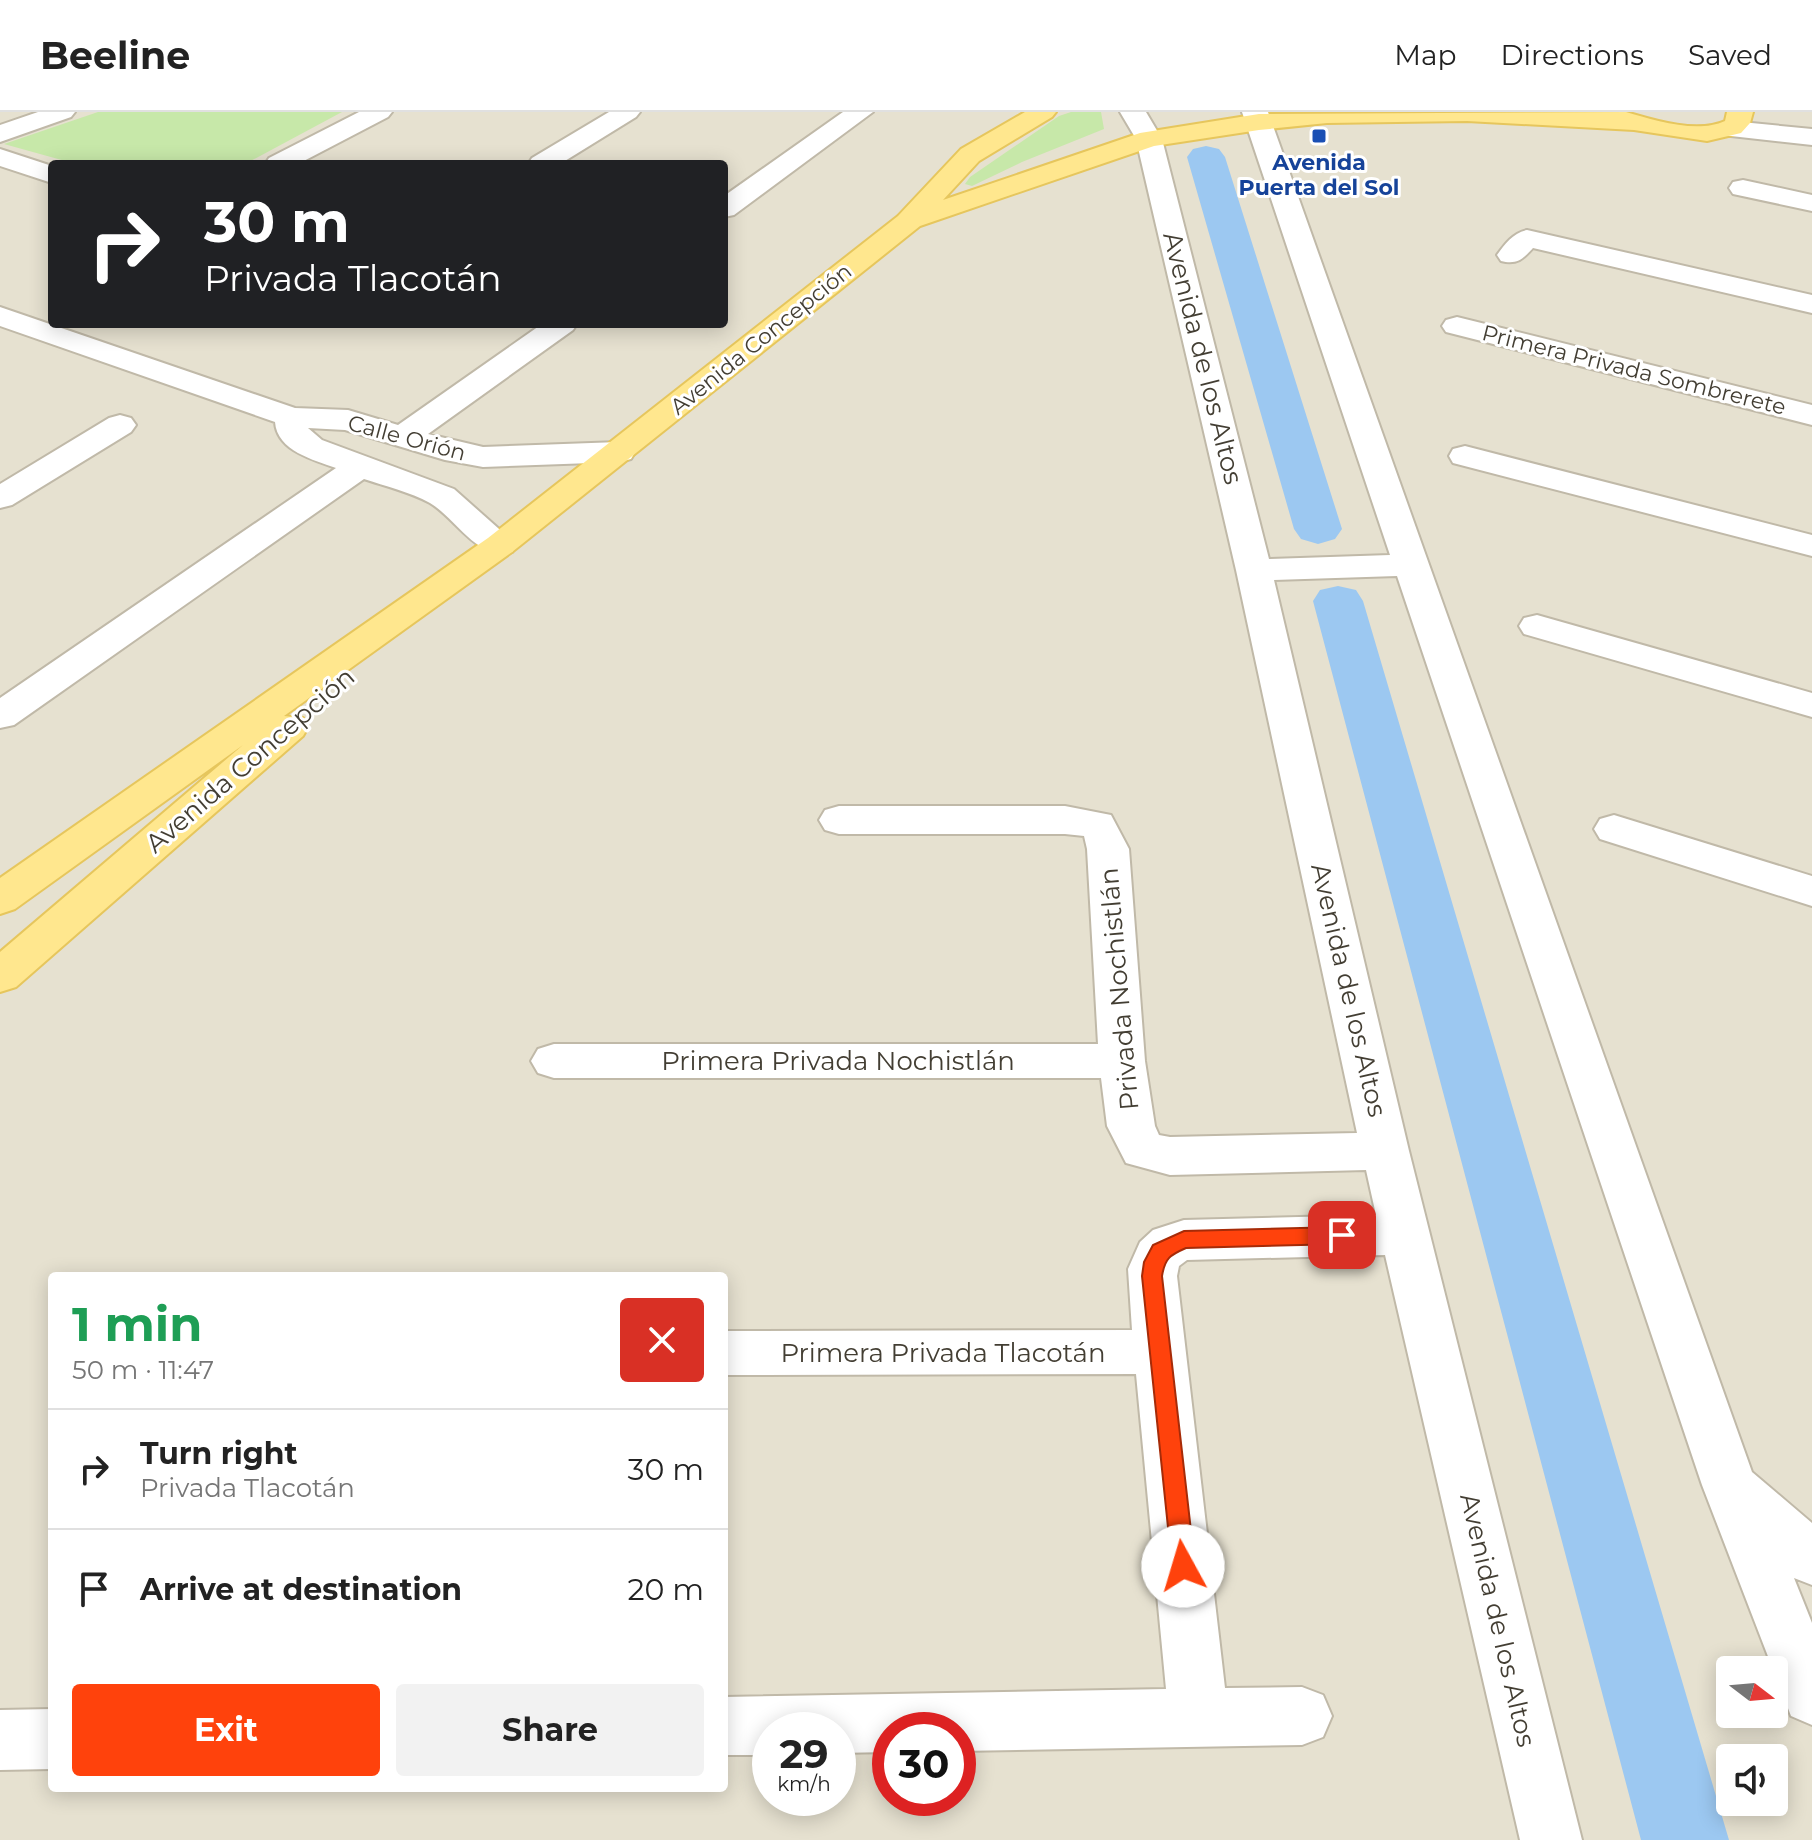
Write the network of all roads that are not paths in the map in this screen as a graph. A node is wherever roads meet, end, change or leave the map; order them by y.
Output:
1 (62, 112) edge
2 (379, 112) edge
3 (627, 112) edge
4 (860, 112) edge
5 (1043, 112) edge
6 (1133, 112) edge
7 (1604, 112) edge
8 (1257, 117) edge
9 (1736, 121) edge
10 (1633, 123) junction
11 (0, 134) edge
12 (1812, 137) edge
13 (1149, 139) junction
14 (286, 160) edge
15 (548, 160) edge
16 (4, 162) edge
17 (48, 174) edge
18 (1743, 188) dead end
19 (1812, 203) edge
20 (728, 206) edge
21 (908, 222) junction
22 (1511, 255) dead end
23 (1812, 304) edge
24 (0, 316) edge
25 (1457, 326) dead end
26 (556, 328) edge
27 (1812, 415) edge
28 (291, 417) junction
29 (120, 425) dead end
30 (402, 437) junction
31 (619, 452) junction
32 (1465, 456) dead end
33 (359, 467) junction
34 (0, 498) edge
35 (500, 545) junction
36 (1812, 546) edge
37 (1412, 565) junction
38 (1254, 570) junction
39 (1537, 626) dead end
40 (290, 696) junction
41 (1812, 705) edge
42 (0, 716) edge
43 (839, 820) dead end
44 (1614, 829) dead end
45 (1812, 891) edge
46 (0, 899) edge
47 (0, 930) edge
48 (0, 976) edge
49 (554, 1061) dead end
50 (1122, 1061) junction
51 (1385, 1151) junction
52 (1405, 1234) junction
53 (1162, 1352) junction
54 (728, 1353) edge
55 (1729, 1485) junction
56 (1812, 1559) edge
57 (1812, 1696) edge
58 (1302, 1716) dead end
59 (1199, 1718) junction
60 (728, 1726) edge
61 (48, 1739) edge
62 (0, 1740) edge
63 (1551, 1840) edge

1 - 11 street
2 - 14 street
3 - 15 street
4 - 20 street
5 - 21 main road, Avenida Concepción
6 - 13 street, Avenida de los Altos
7 - 10 main road
8 - 10 main road
8 - 13 main road
8 - 37 street
9 - 10 main road
9 - 12 street
13 - 21 main road, Avenida Concepción
13 - 38 street, Avenida de los Altos
16 - 17 street
18 - 19 street
21 - 31 main road, Avenida Concepción
22 - 23 street
24 - 28 street, Calle Orión
25 - 27 street, Primera Privada Sombrerete
26 - 30 street
28 - 30 street, Calle Orión
28 - 33 street, Calle Orión
29 - 34 street
30 - 31 street, Calle Orión
31 - 35 main road, Avenida Concepción
32 - 36 street
33 - 35 street, Calle Orión
33 - 42 street
35 - 40 main road, Avenida Concepción
35 - 48 main road, Avenida Concepción
37 - 38 street
37 - 55 street
38 - 51 street, Avenida de los Altos
39 - 41 street
40 - 46 main road, Avenida Concepción
40 - 47 main road, Avenida Concepción
43 - 50 street, Privada Nochistlán
44 - 45 street
49 - 50 street, Primera Privada Nochistlán
50 - 51 street, Privada Nochistlán
51 - 52 street, Avenida de los Altos
52 - 53 street
52 - 63 street, Avenida de los Altos
53 - 54 street, Primera Privada Tlacotán
53 - 59 street
55 - 56 street
55 - 57 street
58 - 59 street
59 - 60 street
61 - 62 street

